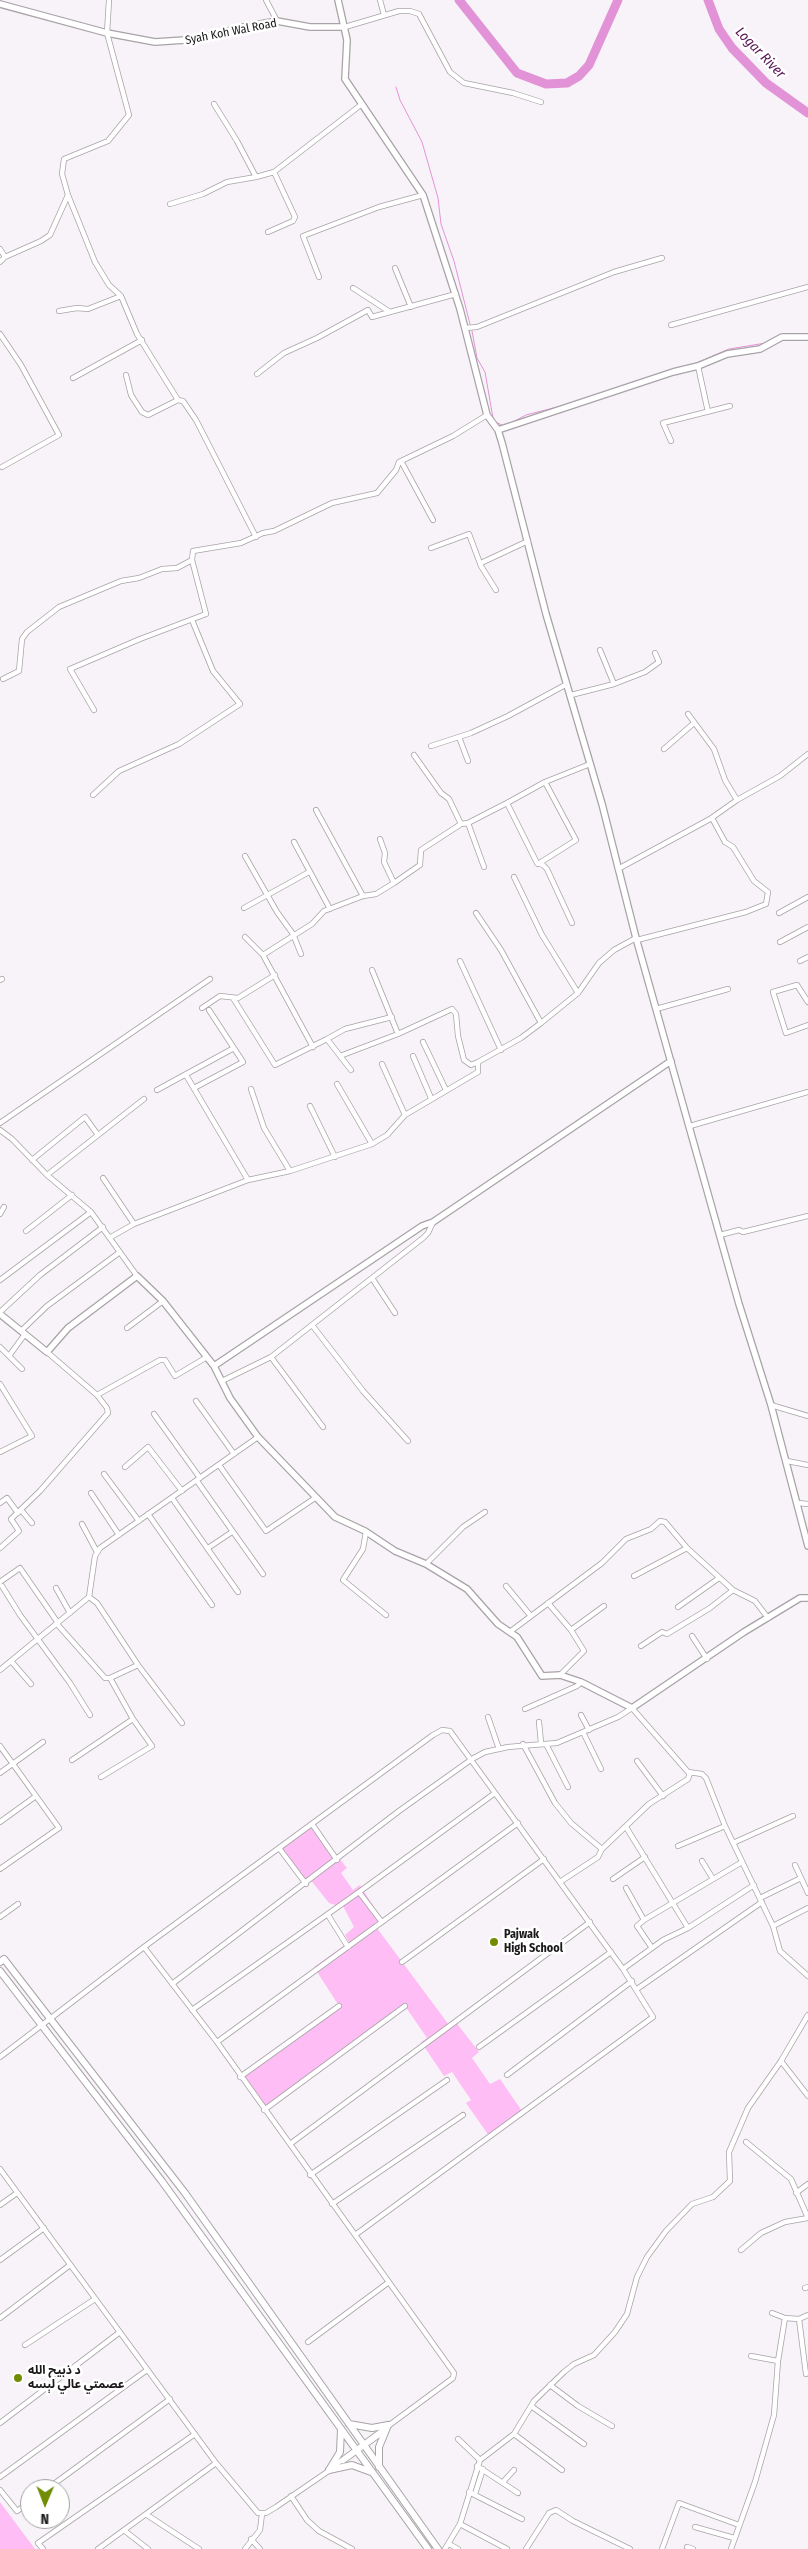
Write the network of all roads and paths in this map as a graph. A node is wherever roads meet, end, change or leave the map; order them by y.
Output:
1 (109, 0) edge
2 (266, 0) edge
3 (338, 0) edge
4 (380, 0) edge
5 (0, 4) edge
6 (384, 15) junction
7 (277, 21) junction
8 (345, 27) junction
9 (107, 33) junction
10 (541, 102) dead end
11 (214, 104) dead end
12 (362, 104) junction
13 (274, 172) junction
14 (256, 178) junction
15 (68, 195) junction
16 (423, 195) junction
17 (170, 204) dead end
18 (268, 232) dead end
19 (0, 249) edge
20 (5, 257) junction
21 (662, 258) dead end
22 (0, 262) edge
23 (396, 268) dead end
24 (319, 276) dead end
25 (354, 288) dead end
26 (808, 288) edge
27 (456, 294) junction
28 (121, 296) junction
29 (411, 307) junction
30 (58, 311) dead end
31 (390, 312) junction
32 (671, 325) dead end
33 (466, 328) junction
34 (0, 334) edge
35 (808, 338) edge
36 (142, 340) junction
37 (698, 366) junction
38 (257, 374) dead end
39 (126, 375) dead end
40 (73, 378) dead end
41 (178, 400) junction
42 (730, 406) dead end
43 (708, 412) junction
44 (487, 415) junction
45 (498, 430) junction
46 (671, 441) dead end
47 (401, 461) junction
48 (2, 467) dead end
49 (433, 520) dead end
50 (256, 537) junction
51 (528, 541) junction
52 (431, 548) dead end
53 (192, 560) junction
54 (481, 563) junction
55 (496, 590) dead end
56 (192, 620) junction
57 (600, 650) dead end
58 (655, 653) dead end
59 (3, 679) dead end
60 (567, 684) junction
61 (614, 684) junction
62 (571, 696) junction
63 (94, 710) dead end
64 (688, 714) dead end
65 (694, 723) junction
66 (460, 737) junction
67 (431, 746) dead end
68 (664, 749) dead end
69 (808, 754) edge
70 (414, 755) dead end
71 (468, 761) dead end
72 (590, 764) junction
73 (545, 782) junction
74 (93, 795) dead end
75 (737, 800) junction
76 (507, 803) junction
77 (316, 810) dead end
78 (712, 818) junction
79 (468, 823) junction
80 (461, 824) junction
81 (380, 839) dead end
82 (294, 842) dead end
83 (245, 856) dead end
84 (538, 864) junction
85 (484, 867) dead end
86 (618, 869) junction
87 (309, 872) junction
88 (514, 877) dead end
89 (394, 883) junction
90 (268, 895) junction
91 (363, 896) junction
92 (808, 897) edge
93 (244, 908) dead end
94 (330, 909) junction
95 (476, 912) dead end
96 (779, 914) dead end
97 (572, 923) dead end
98 (808, 927) edge
99 (293, 934) junction
100 (245, 938) dead end
101 (636, 939) junction
102 (780, 942) dead end
103 (301, 954) dead end
104 (263, 955) junction
105 (808, 957) edge
106 (460, 961) dead end
107 (800, 962) dead end
108 (372, 970) dead end
109 (275, 975) junction
110 (210, 980) dead end
111 (728, 989) dead end
112 (578, 993) junction
113 (233, 998) junction
114 (807, 1000) edge
115 (202, 1008) dead end
116 (656, 1009) junction
117 (209, 1010) dead end
118 (392, 1017) junction
119 (541, 1023) junction
120 (808, 1025) edge
121 (398, 1034) junction
122 (328, 1039) junction
123 (423, 1042) dead end
124 (313, 1046) junction
125 (234, 1048) junction
126 (501, 1050) junction
127 (340, 1056) junction
128 (413, 1056) dead end
129 (671, 1061) junction
130 (478, 1062) junction
131 (382, 1064) dead end
132 (351, 1070) dead end
133 (186, 1074) junction
134 (337, 1084) dead end
135 (194, 1088) junction
136 (157, 1090) dead end
137 (250, 1090) dead end
138 (446, 1090) junction
139 (808, 1092) edge
140 (430, 1098) junction
141 (144, 1099) dead end
142 (310, 1106) dead end
143 (405, 1115) junction
144 (0, 1123) edge
145 (690, 1126) junction
146 (0, 1130) edge
147 (98, 1135) junction
148 (372, 1144) junction
149 (335, 1157) junction
150 (32, 1160) junction
151 (290, 1171) junction
152 (47, 1175) junction
153 (103, 1178) dead end
154 (248, 1180) junction
155 (72, 1195) junction
156 (4, 1207) dead end
157 (91, 1212) junction
158 (0, 1214) edge
159 (808, 1216) edge
160 (433, 1222) junction
161 (134, 1224) junction
162 (103, 1227) junction
163 (26, 1231) dead end
164 (720, 1235) junction
165 (111, 1237) junction
166 (120, 1252) junction
167 (137, 1276) junction
168 (372, 1278) junction
169 (0, 1280) edge
170 (163, 1301) junction
171 (0, 1313) edge
172 (395, 1313) dead end
173 (312, 1325) junction
174 (126, 1328) dead end
175 (23, 1333) junction
176 (0, 1347) edge
177 (47, 1352) junction
178 (9, 1356) junction
179 (207, 1357) junction
180 (271, 1357) junction
181 (214, 1366) junction
182 (22, 1369) dead end
183 (222, 1381) junction
184 (0, 1386) edge
185 (97, 1395) junction
186 (196, 1401) dead end
187 (772, 1405) junction
188 (154, 1414) dead end
189 (808, 1416) edge
190 (323, 1427) dead end
191 (258, 1436) junction
192 (408, 1441) dead end
193 (0, 1452) edge
194 (234, 1454) junction
195 (787, 1461) junction
196 (219, 1465) junction
197 (808, 1466) edge
198 (125, 1467) dead end
199 (104, 1474) dead end
200 (198, 1479) junction
201 (182, 1491) junction
202 (92, 1493) dead end
203 (172, 1498) junction
204 (315, 1498) junction
205 (0, 1503) edge
206 (798, 1503) junction
207 (808, 1504) edge
208 (20, 1511) junction
209 (484, 1512) dead end
210 (148, 1514) junction
211 (139, 1521) junction
212 (32, 1523) dead end
213 (82, 1524) dead end
214 (232, 1532) junction
215 (366, 1532) junction
216 (118, 1535) junction
217 (808, 1543) edge
218 (0, 1548) edge
219 (208, 1548) junction
220 (687, 1548) junction
221 (97, 1552) junction
222 (426, 1564) junction
223 (263, 1574) dead end
224 (634, 1576) dead end
225 (719, 1578) junction
226 (1, 1584) edge
227 (506, 1586) dead end
228 (56, 1588) dead end
229 (733, 1590) junction
230 (238, 1592) dead end
231 (89, 1597) junction
232 (808, 1598) edge
233 (548, 1602) junction
234 (212, 1605) dead end
235 (604, 1606) dead end
236 (678, 1607) dead end
237 (70, 1613) junction
238 (386, 1615) dead end
239 (530, 1615) junction
240 (768, 1618) junction
241 (58, 1623) junction
242 (571, 1630) junction
243 (511, 1631) junction
244 (692, 1636) dead end
245 (38, 1639) junction
246 (641, 1646) dead end
247 (706, 1658) junction
248 (11, 1661) junction
249 (138, 1665) junction
250 (0, 1670) edge
251 (560, 1675) junction
252 (110, 1678) junction
253 (581, 1682) junction
254 (30, 1684) dead end
255 (632, 1708) junction
256 (525, 1709) dead end
257 (581, 1715) dead end
258 (90, 1716) dead end
259 (488, 1717) dead end
260 (132, 1719) junction
261 (540, 1722) dead end
262 (182, 1723) dead end
263 (589, 1730) junction
264 (583, 1732) junction
265 (44, 1742) dead end
266 (543, 1743) junction
267 (523, 1744) junction
268 (0, 1746) edge
269 (499, 1749) junction
270 (472, 1759) junction
271 (72, 1760) dead end
272 (637, 1761) dead end
273 (13, 1764) junction
274 (601, 1769) dead end
275 (0, 1773) edge
276 (690, 1773) junction
277 (102, 1777) dead end
278 (568, 1787) dead end
279 (495, 1792) junction
280 (36, 1796) junction
281 (663, 1796) junction
282 (793, 1816) dead end
283 (0, 1822) edge
284 (518, 1823) junction
285 (312, 1824) junction
286 (626, 1826) junction
287 (725, 1826) junction
288 (733, 1843) junction
289 (678, 1846) dead end
290 (279, 1848) junction
291 (602, 1849) junction
292 (645, 1857) junction
293 (544, 1859) junction
294 (337, 1860) junction
295 (702, 1861) dead end
296 (742, 1862) junction
297 (795, 1865) dead end
298 (0, 1868) edge
299 (801, 1878) junction
300 (613, 1879) dead end
301 (713, 1880) junction
302 (560, 1882) junction
303 (306, 1884) junction
304 (754, 1886) junction
305 (626, 1888) dead end
306 (359, 1892) junction
307 (808, 1893) edge
308 (761, 1900) junction
309 (673, 1903) junction
310 (18, 1904) dead end
311 (808, 1908) edge
312 (328, 1915) junction
313 (0, 1917) edge
314 (644, 1920) junction
315 (381, 1921) junction
316 (590, 1922) junction
317 (773, 1926) junction
318 (688, 1928) junction
319 (144, 1946) junction
320 (348, 1947) junction
321 (652, 1948) junction
322 (611, 1952) junction
323 (2, 1960) edge
324 (402, 1962) dead end
325 (623, 1969) junction
326 (0, 1971) edge
327 (808, 1976) edge
328 (632, 1981) junction
329 (172, 1984) junction
330 (637, 1989) junction
331 (339, 2006) dead end
332 (406, 2006) dead end
333 (192, 2010) junction
334 (808, 2015) edge
335 (51, 2018) junction
336 (43, 2025) junction
337 (217, 2042) junction
338 (479, 2046) dead end
339 (0, 2057) edge
340 (781, 2061) junction
341 (507, 2075) dead end
342 (240, 2076) junction
343 (447, 2080) dead end
344 (808, 2096) edge
345 (264, 2110) junction
346 (463, 2115) dead end
347 (746, 2142) dead end
348 (290, 2144) junction
349 (0, 2169) edge
350 (310, 2174) junction
351 (177, 2183) junction
352 (808, 2184) edge
353 (168, 2190) junction
354 (17, 2193) junction
355 (185, 2193) junction
356 (796, 2194) junction
357 (176, 2199) junction
358 (332, 2204) junction
359 (0, 2205) edge
360 (808, 2218) edge
361 (44, 2228) junction
362 (355, 2235) junction
363 (741, 2250) dead end
364 (0, 2260) edge
365 (70, 2265) junction
366 (389, 2282) junction
367 (95, 2299) junction
368 (772, 2312) dead end
369 (808, 2315) edge
370 (0, 2318) edge
371 (786, 2318) junction
372 (799, 2319) junction
373 (120, 2332) junction
374 (308, 2342) dead end
375 (25, 2345) dead end
376 (751, 2356) dead end
377 (778, 2361) junction
378 (147, 2370) junction
379 (806, 2374) dead end
380 (550, 2385) junction
381 (170, 2400) junction
382 (531, 2406) junction
383 (0, 2423) edge
384 (349, 2424) junction
385 (388, 2425) junction
386 (612, 2426) dead end
387 (341, 2428) junction
388 (195, 2434) junction
389 (514, 2434) junction
390 (458, 2439) dead end
391 (584, 2444) dead end
392 (363, 2445) junction
393 (356, 2450) junction
394 (480, 2460) junction
395 (216, 2464) junction
396 (477, 2466) junction
397 (379, 2468) junction
398 (483, 2469) junction
399 (329, 2470) junction
400 (514, 2470) dead end
401 (562, 2470) dead end
402 (373, 2472) junction
403 (0, 2477) edge
404 (61, 2479) edge
405 (503, 2482) junction
406 (0, 2490) edge
407 (469, 2492) junction
408 (518, 2493) dead end
409 (475, 2494) junction
410 (291, 2496) junction
411 (20, 2510) edge
412 (262, 2514) junction
413 (147, 2515) junction
414 (522, 2518) dead end
415 (460, 2524) junction
416 (739, 2524) junction
417 (694, 2527) dead end
418 (125, 2531) junction
419 (734, 2538) junction
420 (251, 2539) junction
421 (449, 2544) junction
422 (687, 2547) dead end
423 (43, 2549) edge
424 (98, 2549) edge
425 (148, 2549) edge
426 (199, 2549) edge
427 (245, 2549) edge
428 (260, 2549) edge
429 (352, 2549) edge
430 (428, 2549) edge
431 (438, 2549) edge
432 (446, 2549) edge
433 (458, 2549) edge
434 (507, 2549) edge
435 (526, 2549) edge
436 (630, 2549) edge
437 (662, 2549) edge
438 (694, 2549) edge
439 (731, 2549) edge

1 - 9 street
2 - 7 street
3 - 8 street
4 - 6 street
5 - 9 street, Syah Koh Wal Road
6 - 8 street
6 - 10 street
7 - 8 street, Syah Koh Wal Road
7 - 9 street, Syah Koh Wal Road
8 - 12 street
9 - 15 street
11 - 14 street
12 - 13 street
12 - 16 street
13 - 14 street
13 - 18 street
14 - 17 street
15 - 20 street
15 - 28 street
16 - 24 street
16 - 27 street
19 - 20 street
20 - 22 street
21 - 33 street
23 - 29 street
25 - 31 street
26 - 32 street
27 - 29 street
27 - 33 street
28 - 30 street
28 - 36 street
29 - 31 street
31 - 38 street
33 - 44 street
34 - 48 street
35 - 37 street
36 - 40 street
36 - 41 street
37 - 43 street
37 - 45 street
39 - 41 street
41 - 50 street
42 - 43 street
43 - 46 street
44 - 45 street
44 - 47 street
45 - 51 street
47 - 49 street
47 - 50 street
50 - 53 street
51 - 54 street
51 - 60 street
52 - 54 street
53 - 56 street
53 - 59 street
54 - 55 street
56 - 63 street
56 - 74 street
57 - 61 street
58 - 61 street
60 - 62 street
60 - 66 street
61 - 62 street
62 - 72 street
64 - 65 street
65 - 68 street
65 - 75 street
66 - 67 street
66 - 71 street
69 - 75 street
70 - 80 street
72 - 73 street
72 - 86 street
73 - 76 street
73 - 84 street
75 - 78 street
76 - 79 street
76 - 84 street
77 - 91 street
78 - 86 street
78 - 101 street
79 - 80 street
79 - 85 street
80 - 89 street
81 - 89 street
82 - 87 street
83 - 90 street
84 - 97 street
86 - 101 street
87 - 90 street
87 - 94 street
88 - 112 street
89 - 91 street
90 - 93 street
90 - 99 street
91 - 94 street
92 - 96 street
94 - 99 street
95 - 119 street
98 - 102 street
99 - 103 street
99 - 104 street
100 - 104 street
101 - 112 street
101 - 116 street
104 - 109 street
105 - 107 street
106 - 126 street
108 - 118 street
109 - 113 street
109 - 124 street
110 - 144 street
111 - 116 street
112 - 119 street
113 - 115 street
113 - 124 street
114 - 120 street
116 - 129 street
117 - 125 street
118 - 121 street
118 - 122 street
119 - 126 street
121 - 127 street
121 - 130 street
122 - 124 street
122 - 127 street
123 - 138 street
125 - 133 street
125 - 135 street
126 - 130 street
127 - 132 street
128 - 140 street
129 - 145 street
129 - 160 street
130 - 138 street
131 - 143 street
133 - 135 street
133 - 136 street
134 - 148 street
135 - 154 street
137 - 151 street
138 - 140 street
139 - 145 street
140 - 143 street
141 - 147 street
142 - 149 street
143 - 148 street
145 - 164 street
146 - 150 street
147 - 150 street
147 - 152 street
148 - 149 street
149 - 151 street
150 - 152 street
151 - 154 street
152 - 155 street
153 - 161 street
154 - 161 street
155 - 157 street
155 - 163 street
156 - 158 street
157 - 162 street
157 - 169 street
159 - 164 street
160 - 168 street
160 - 181 street
161 - 165 street
162 - 165 street
162 - 171 street
164 - 187 street
165 - 166 street
166 - 167 street
166 - 175 street
167 - 170 street
167 - 177 street
168 - 172 street
168 - 173 street
170 - 174 street
170 - 179 street
171 - 175 street
173 - 180 street
173 - 192 street
175 - 177 street
175 - 178 street
176 - 178 street
177 - 185 street
178 - 182 street
179 - 181 street
179 - 185 street
180 - 183 street
180 - 190 street
181 - 183 street
183 - 191 street
184 - 193 street
185 - 208 street
186 - 194 street
187 - 189 street
187 - 195 street
188 - 200 street
191 - 194 street
191 - 204 street
194 - 196 street
195 - 197 street
195 - 206 street
196 - 200 street
196 - 204 street
198 - 201 street
199 - 211 street
200 - 201 street
200 - 214 street
201 - 203 street
202 - 216 street
203 - 210 street
203 - 219 street
204 - 215 street
205 - 208 street
206 - 207 street
206 - 217 street
208 - 212 street
208 - 218 street
209 - 222 street
210 - 211 street
210 - 234 street
211 - 216 street
213 - 221 street
214 - 219 street
214 - 223 street
215 - 222 street
215 - 238 street
216 - 221 street
219 - 230 street
220 - 224 street
220 - 225 street
220 - 233 street
221 - 231 street
222 - 243 street
225 - 229 street
225 - 236 street
226 - 241 street
226 - 245 street
227 - 239 street
228 - 237 street
229 - 240 street
229 - 246 street
231 - 237 street
231 - 249 street
232 - 240 street
233 - 239 street
233 - 242 street
235 - 242 street
237 - 241 street
239 - 243 street
240 - 247 street
241 - 245 street
241 - 252 street
242 - 251 street
243 - 251 street
244 - 247 street
245 - 248 street
245 - 258 street
247 - 255 street
248 - 250 street
248 - 254 street
249 - 252 street
249 - 262 street
251 - 253 street
252 - 260 street
253 - 255 street
253 - 256 street
255 - 263 street
255 - 276 street
257 - 263 street
259 - 269 street
260 - 271 street
260 - 277 street
261 - 266 street
263 - 264 street
264 - 266 street
264 - 274 street
265 - 273 street
266 - 267 street
266 - 278 street
267 - 269 street
267 - 291 street
268 - 273 street
269 - 270 street
270 - 279 street
270 - 285 street
270 - 294 street
272 - 281 street
273 - 275 street
273 - 280 street
276 - 281 street
276 - 287 street
279 - 284 street
279 - 306 street
280 - 283 street
280 - 298 street
281 - 286 street
282 - 288 street
284 - 293 street
284 - 315 street
285 - 290 street
285 - 294 street
286 - 291 street
286 - 292 street
287 - 288 street
287 - 289 street
288 - 296 street
290 - 303 street
290 - 319 street
291 - 302 street
292 - 300 street
292 - 309 street
293 - 302 street
293 - 324 street
294 - 303 street
295 - 301 street
296 - 301 street
296 - 304 street
297 - 299 street
299 - 307 street
299 - 308 street
301 - 309 street
302 - 316 street
303 - 329 street
304 - 308 street
304 - 318 street
305 - 314 street
306 - 312 street
306 - 315 street
308 - 317 street
308 - 330 street
309 - 314 street
309 - 318 street
310 - 313 street
311 - 317 street
312 - 320 street
312 - 333 street
314 - 321 street
315 - 320 street
316 - 322 street
316 - 348 street
317 - 327 street
318 - 321 street
319 - 329 street
319 - 335 street
320 - 337 street
321 - 325 street
322 - 325 street
322 - 338 street
323 - 335 main road
325 - 328 street
326 - 336 main road
328 - 330 street
328 - 341 street
329 - 333 street
330 - 362 street
331 - 342 street
332 - 345 street
333 - 337 street
334 - 340 street
335 - 336 street
335 - 351 main road
336 - 339 street
336 - 353 main road
337 - 342 street
340 - 344 street
340 - 380 street
342 - 345 street
343 - 350 street
345 - 348 street
346 - 358 street
347 - 356 street
348 - 350 street
349 - 354 street
350 - 358 street
351 - 353 main road
351 - 355 main road
352 - 356 street
353 - 357 main road
354 - 359 street
354 - 361 street
355 - 357 main road
355 - 384 main road
356 - 360 street
357 - 387 main road
358 - 362 street
360 - 363 street
361 - 364 street
361 - 365 street
362 - 366 street
365 - 367 street
365 - 370 street
366 - 374 street
366 - 385 street
367 - 373 street
367 - 375 street
368 - 371 street
369 - 372 street
371 - 372 street
371 - 377 street
372 - 379 street
373 - 378 street
373 - 383 street
376 - 377 street
377 - 416 street
378 - 381 street
378 - 403 street
380 - 382 street
380 - 386 street
381 - 388 street
381 - 404 street
382 - 389 street
382 - 391 street
384 - 385 main road
384 - 392 main road
385 - 392 street
385 - 397 main road
387 - 393 main road
387 - 399 main road
388 - 395 street
388 - 423 street
389 - 394 street
389 - 401 street
390 - 394 street
392 - 393 street
392 - 397 main road
393 - 399 street
393 - 402 main road
394 - 396 street
395 - 412 street
395 - 413 street
396 - 398 street
396 - 407 street
397 - 431 main road
398 - 405 street
398 - 409 street
399 - 402 main road
399 - 410 street
400 - 405 street
402 - 430 main road
405 - 408 street
406 - 411 street
407 - 409 street
407 - 415 street
409 - 414 street
410 - 412 street
410 - 429 street
412 - 420 street
413 - 418 street
413 - 426 street
415 - 421 street
415 - 434 street
416 - 419 street
416 - 437 street
417 - 419 street
418 - 424 street
418 - 425 street
419 - 439 street
420 - 427 street
420 - 428 street
421 - 432 street
421 - 433 street
422 - 438 street
435 - 436 street

